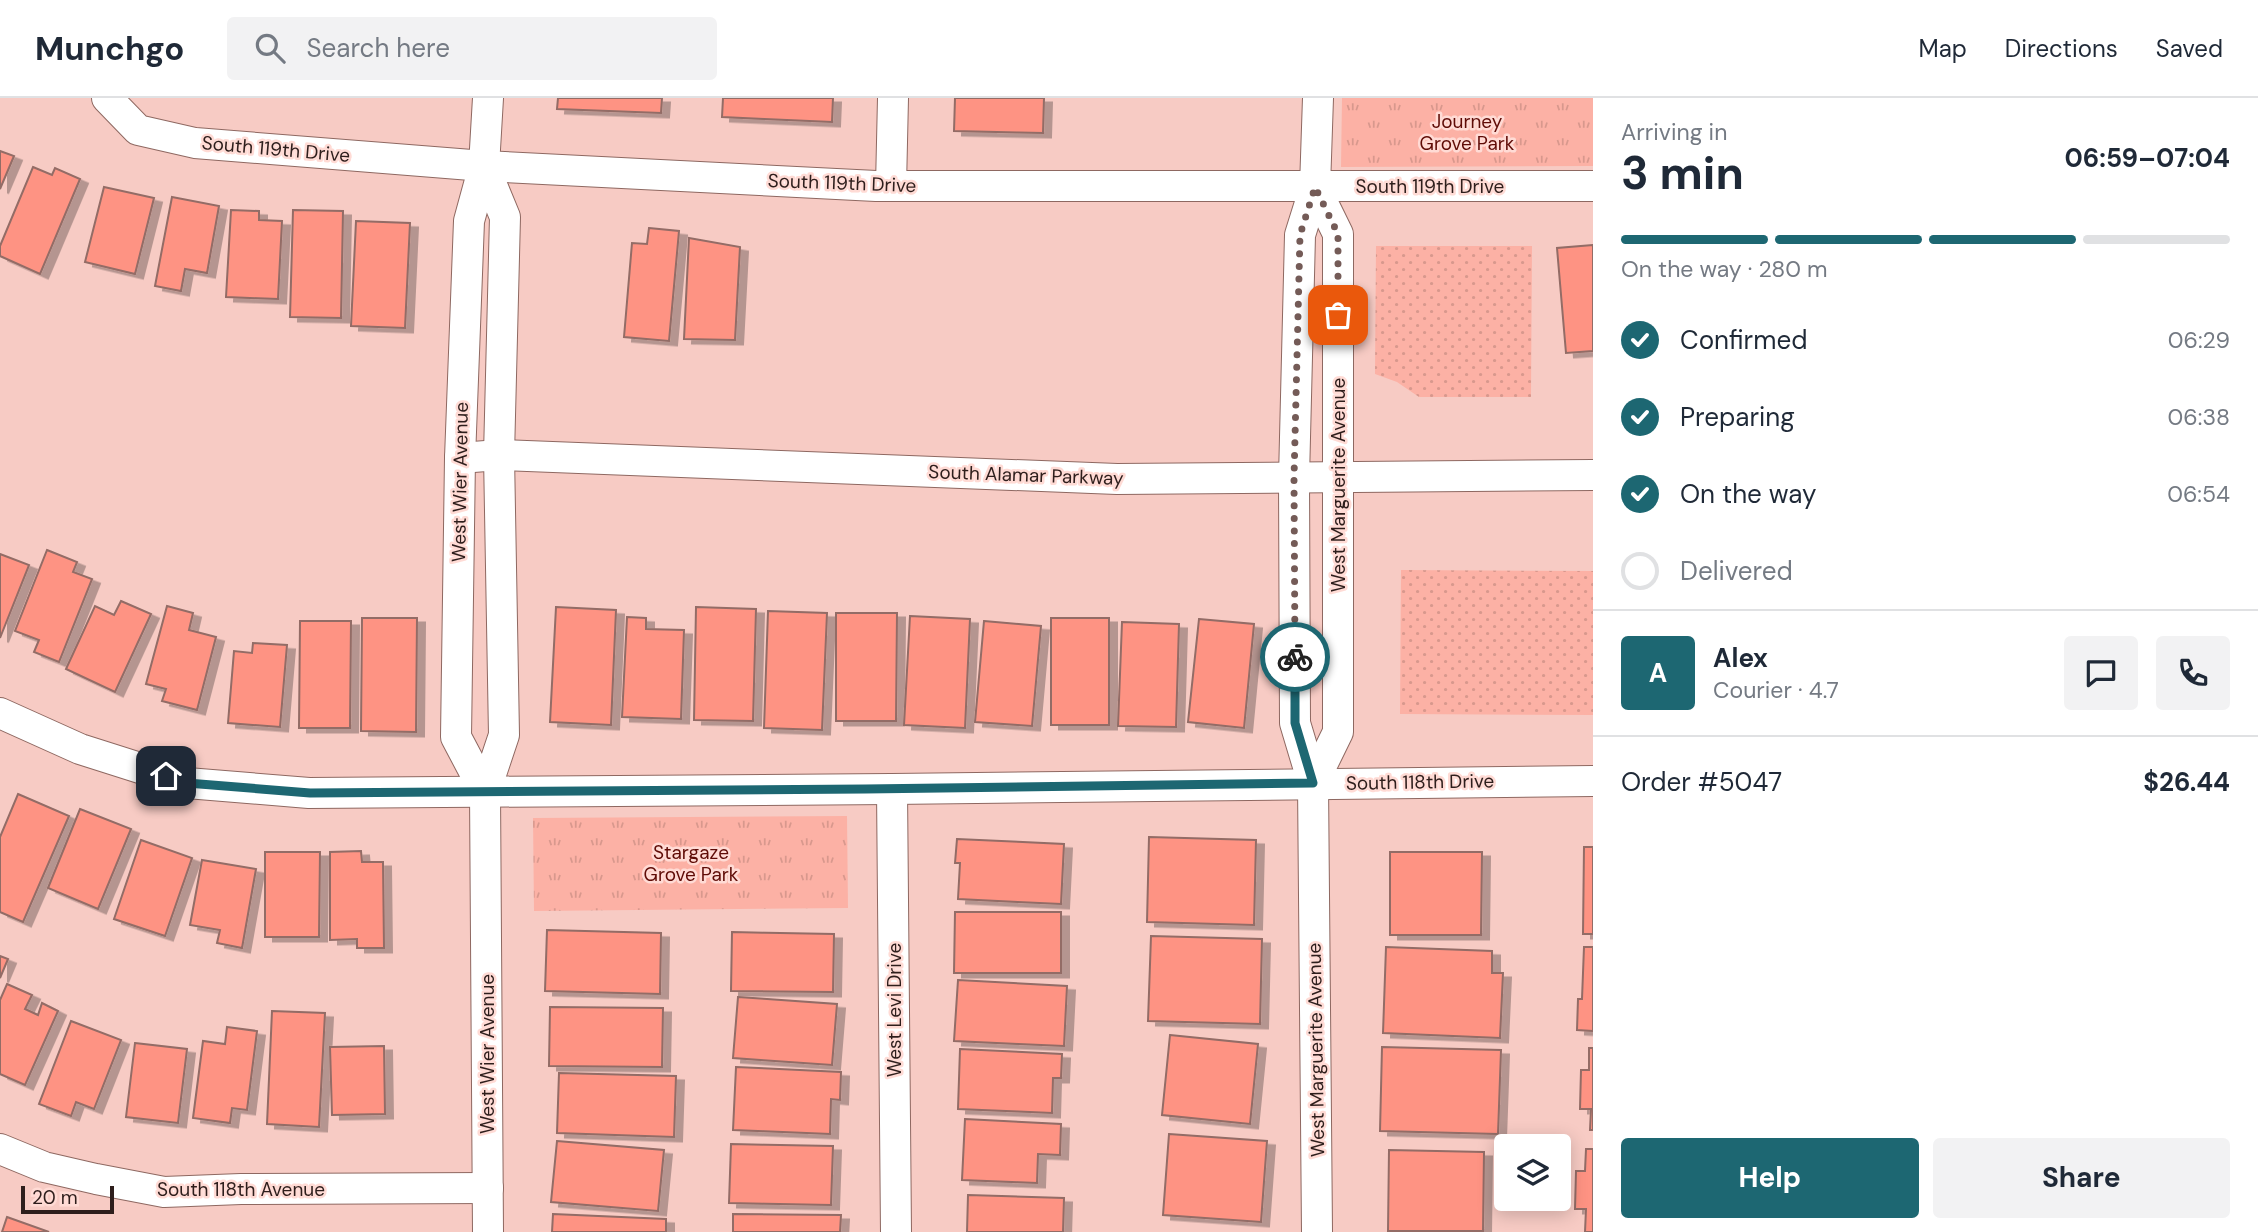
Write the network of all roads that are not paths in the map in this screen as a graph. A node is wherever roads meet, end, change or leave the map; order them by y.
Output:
1 (107, 98) edge
2 (488, 98) edge
3 (893, 98) edge
4 (1318, 98) edge
5 (484, 166) junction
6 (891, 186) junction
7 (1593, 186) edge
8 (1315, 187) junction
9 (499, 455) junction
10 (460, 458) junction
11 (1593, 475) edge
12 (1294, 478) junction
13 (1338, 478) junction
14 (0, 713) edge
15 (1593, 781) edge
16 (1313, 783) junction
17 (892, 789) junction
18 (485, 792) junction
19 (0, 1149) edge
20 (488, 1188) junction
21 (488, 1232) edge
22 (896, 1232) edge
23 (1317, 1232) edge

1 - 5 street, South 119th Drive
2 - 5 street, West Wier Avenue
3 - 6 street
4 - 8 street, West Marguerite Avenue
5 - 6 street, South 119th Drive
5 - 9 street, West Wier Avenue
5 - 10 street, West Wier Avenue
6 - 8 street, South 119th Drive
7 - 8 street, South 119th Drive
8 - 12 street, West Marguerite Avenue
8 - 13 street, West Marguerite Avenue
9 - 10 street, South Alamar Parkway
9 - 12 street, South Alamar Parkway
9 - 18 street, West Wier Avenue
10 - 18 street, West Wier Avenue
11 - 13 street, South Alamar Parkway
12 - 13 street, South Alamar Parkway
12 - 16 street, West Marguerite Avenue
13 - 16 street, West Marguerite Avenue
14 - 18 street, South 118th Drive
15 - 16 street, South 118th Drive
16 - 17 street, South 118th Drive
16 - 23 street, West Marguerite Avenue
17 - 18 street, South 118th Drive
17 - 22 street, West Levi Drive
18 - 20 street, West Wier Avenue
19 - 20 street, South 118th Avenue
20 - 21 street, West Wier Avenue

